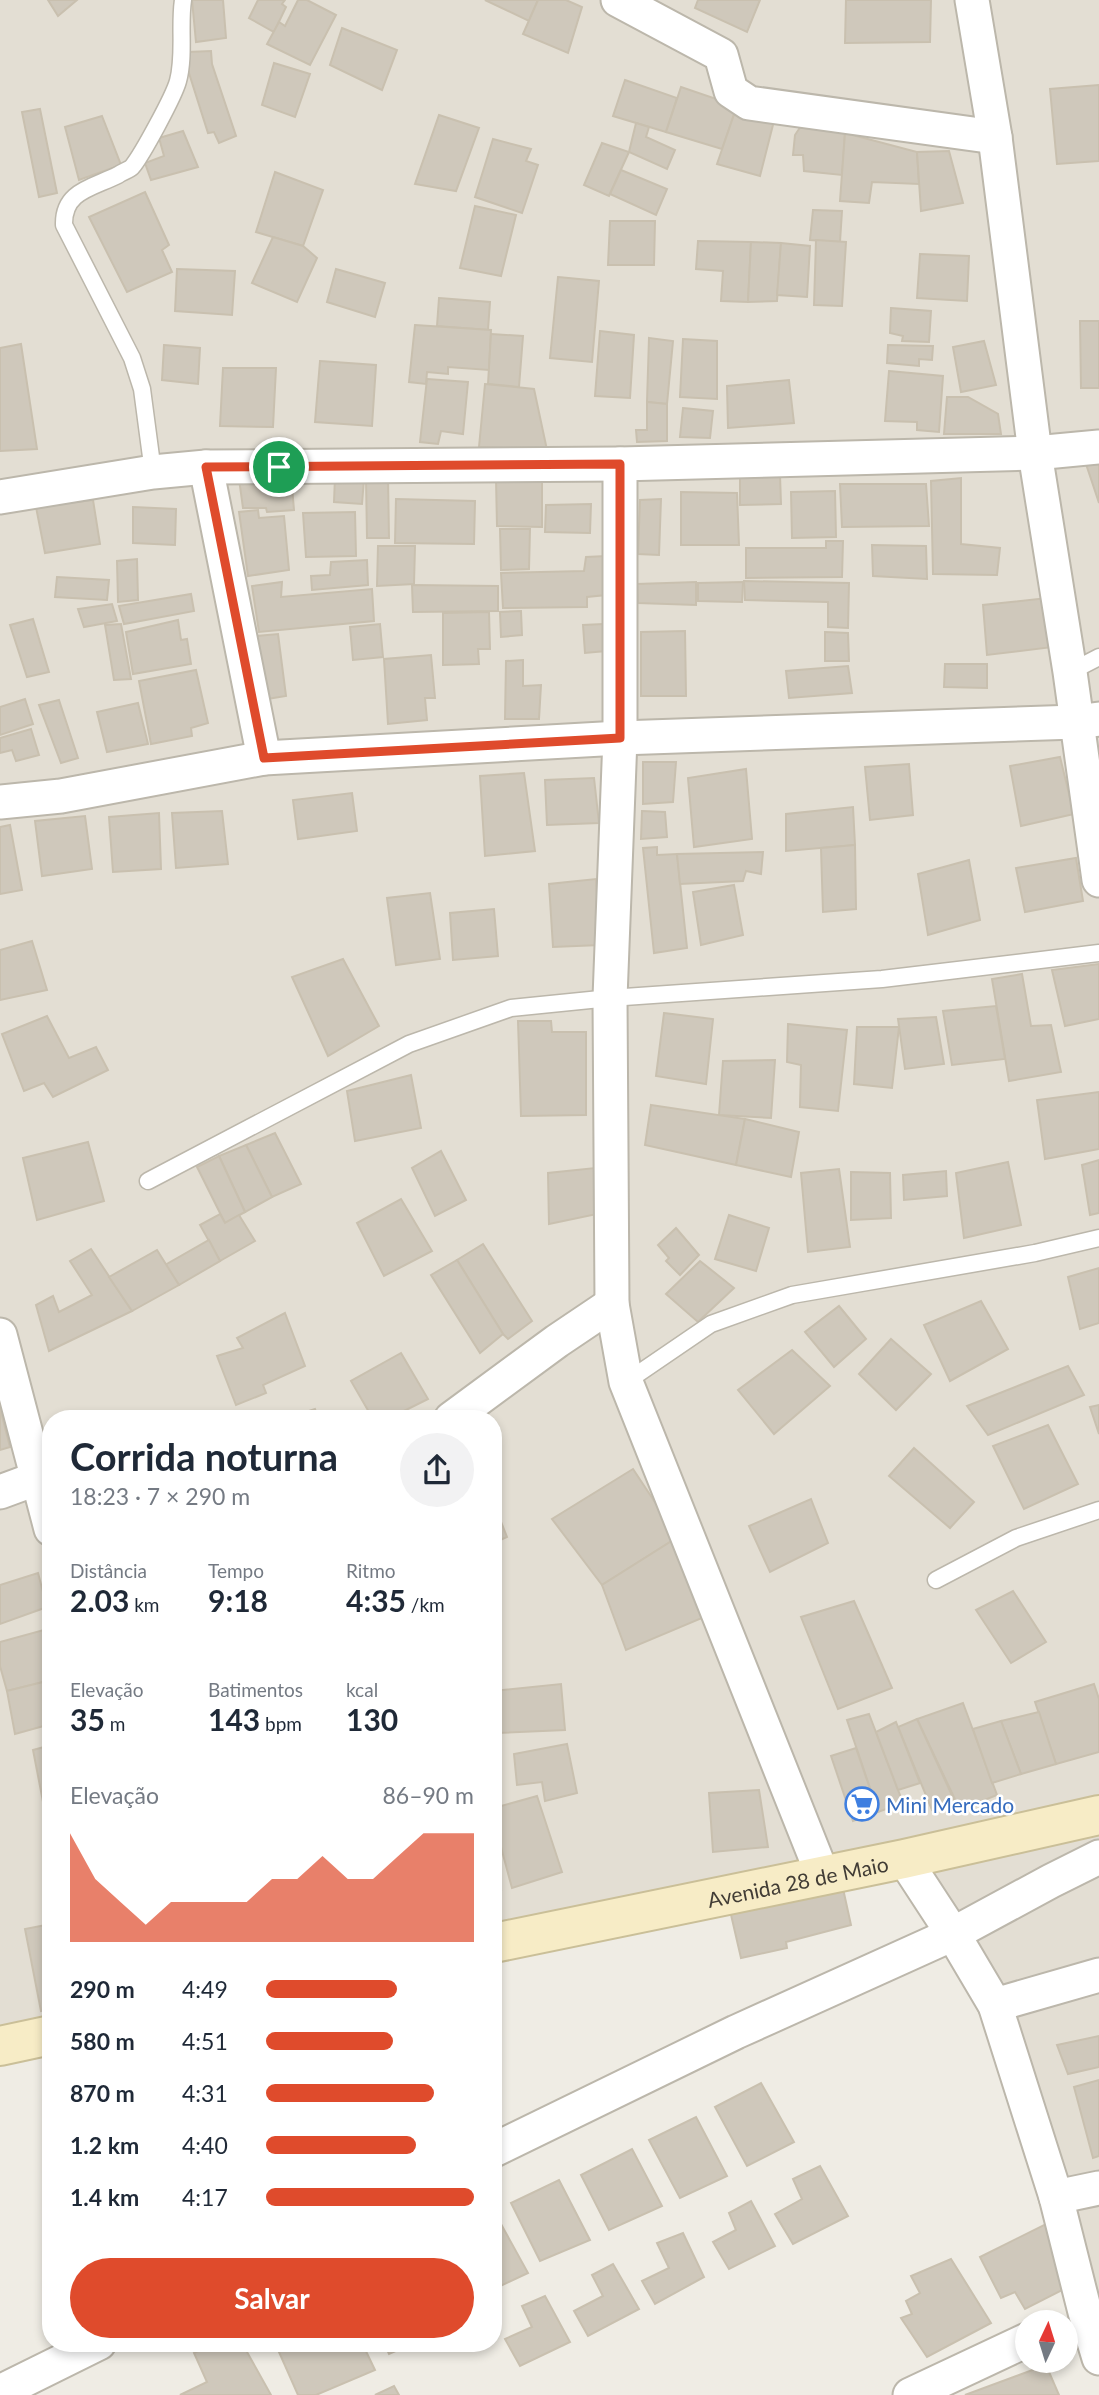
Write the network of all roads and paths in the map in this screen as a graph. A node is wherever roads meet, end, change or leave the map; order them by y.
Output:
1 (183, 0) edge
2 (618, 0) edge
3 (972, 0) edge
4 (995, 137) junction
5 (1099, 447) edge
6 (1035, 453) junction
7 (620, 464) junction
8 (206, 467) junction
9 (153, 472) junction
10 (0, 497) edge
11 (1085, 665) edge
12 (1087, 720) edge
13 (620, 738) junction
14 (264, 758) junction
15 (0, 802) edge
16 (1099, 880) edge
17 (1099, 953) edge
18 (610, 998) junction
19 (148, 1181) dead end
20 (1099, 1238) edge
21 (612, 1304) junction
22 (0, 1335) edge
23 (626, 1382) junction
24 (462, 1410) edge
25 (38, 1478) junction
26 (0, 1492) edge
27 (42, 1494) edge
28 (1099, 1510) edge
29 (936, 1580) dead end
30 (1099, 1815) edge
31 (1099, 1857) edge
32 (904, 1859) junction
33 (823, 1876) junction
34 (953, 1934) junction
35 (502, 1941) edge
36 (1099, 1975) edge
37 (995, 2005) junction
38 (42, 2037) edge
39 (0, 2046) edge
40 (502, 2146) edge
41 (1099, 2188) edge
42 (1056, 2197) junction
43 (1073, 2310) edge
44 (1078, 2324) edge
45 (1015, 2346) edge
46 (81, 2352) edge
47 (1099, 2358) edge
48 (0, 2392) edge
49 (910, 2395) edge

1 - 9 lane
2 - 4 street
3 - 4 street
4 - 6 street
5 - 6 street
6 - 7 street
6 - 11 street
7 - 8 street
7 - 13 street
8 - 9 street
8 - 14 street
9 - 10 street
11 - 12 street
12 - 13 street
12 - 16 street
13 - 14 street
13 - 18 street
14 - 15 street
17 - 18 lane
18 - 19 lane
18 - 21 street
20 - 23 lane
21 - 23 street
21 - 24 street
22 - 25 street
23 - 33 street
25 - 26 street
25 - 27 street
28 - 29 lane
30 - 32 street, Avenida 28 de Maio
31 - 34 street
32 - 33 street, Avenida 28 de Maio
32 - 34 street
33 - 35 street, Avenida 28 de Maio
34 - 37 street
34 - 40 street
36 - 37 street
37 - 42 street
38 - 39 street
41 - 42 street
42 - 43 street
44 - 47 street
45 - 49 street
46 - 48 street

